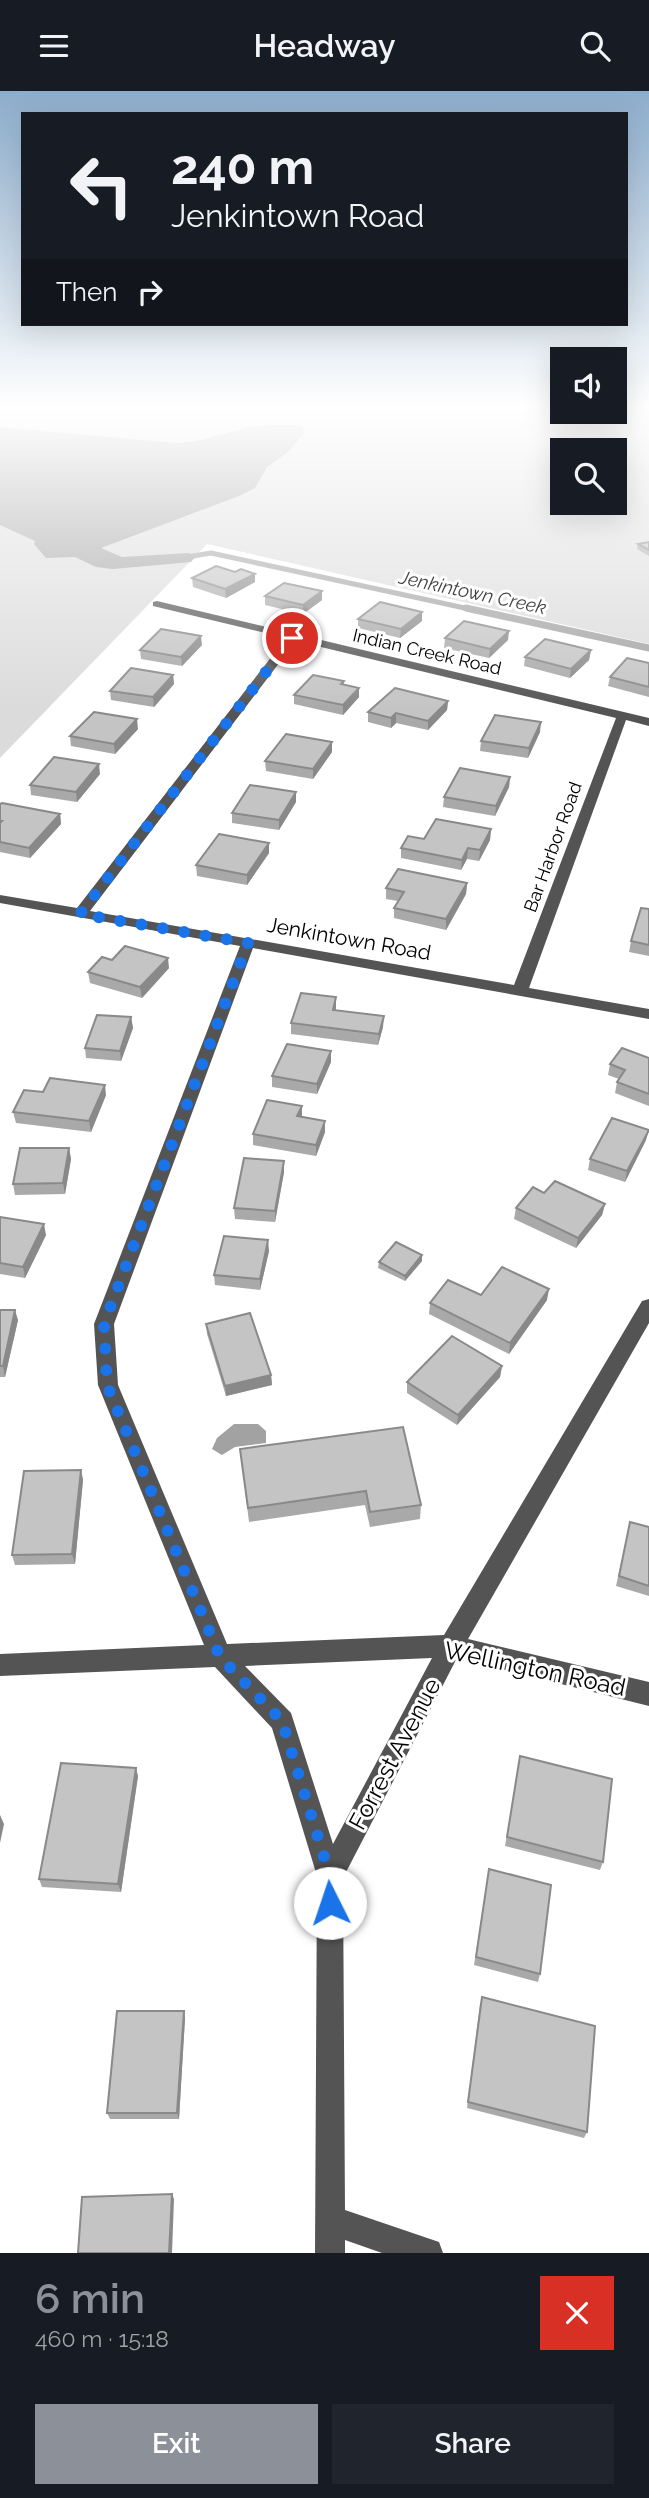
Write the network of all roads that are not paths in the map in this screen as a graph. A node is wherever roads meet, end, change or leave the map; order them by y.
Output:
1 (157, 604) dead end
2 (292, 638) junction
3 (622, 716) junction
4 (649, 722) edge
5 (0, 899) edge
6 (80, 914) junction
7 (248, 943) junction
8 (520, 991) junction
9 (649, 1014) edge
10 (649, 1306) edge
11 (451, 1646) junction
12 (220, 1657) junction
13 (0, 1665) edge
14 (649, 1694) edge
15 (330, 1876) junction
16 (330, 2220) junction
17 (330, 2253) edge
18 (428, 2253) edge

1 - 2 street, Indian Creek Road
2 - 3 street, Indian Creek Road
2 - 6 street
3 - 4 street, Indian Creek Road
3 - 8 street, Bar Harbor Road
5 - 6 street, Jenkintown Road
6 - 7 street, Jenkintown Road
7 - 8 street, Jenkintown Road
7 - 12 street
8 - 9 street, Jenkintown Road
10 - 11 street, Forrest Avenue
11 - 12 street, Wellington Road
11 - 14 street, Wellington Road
11 - 15 street, Forrest Avenue
12 - 13 street, Wellington Road
12 - 15 street
15 - 16 street, Forrest Avenue
16 - 17 street, Forrest Avenue
16 - 18 street

